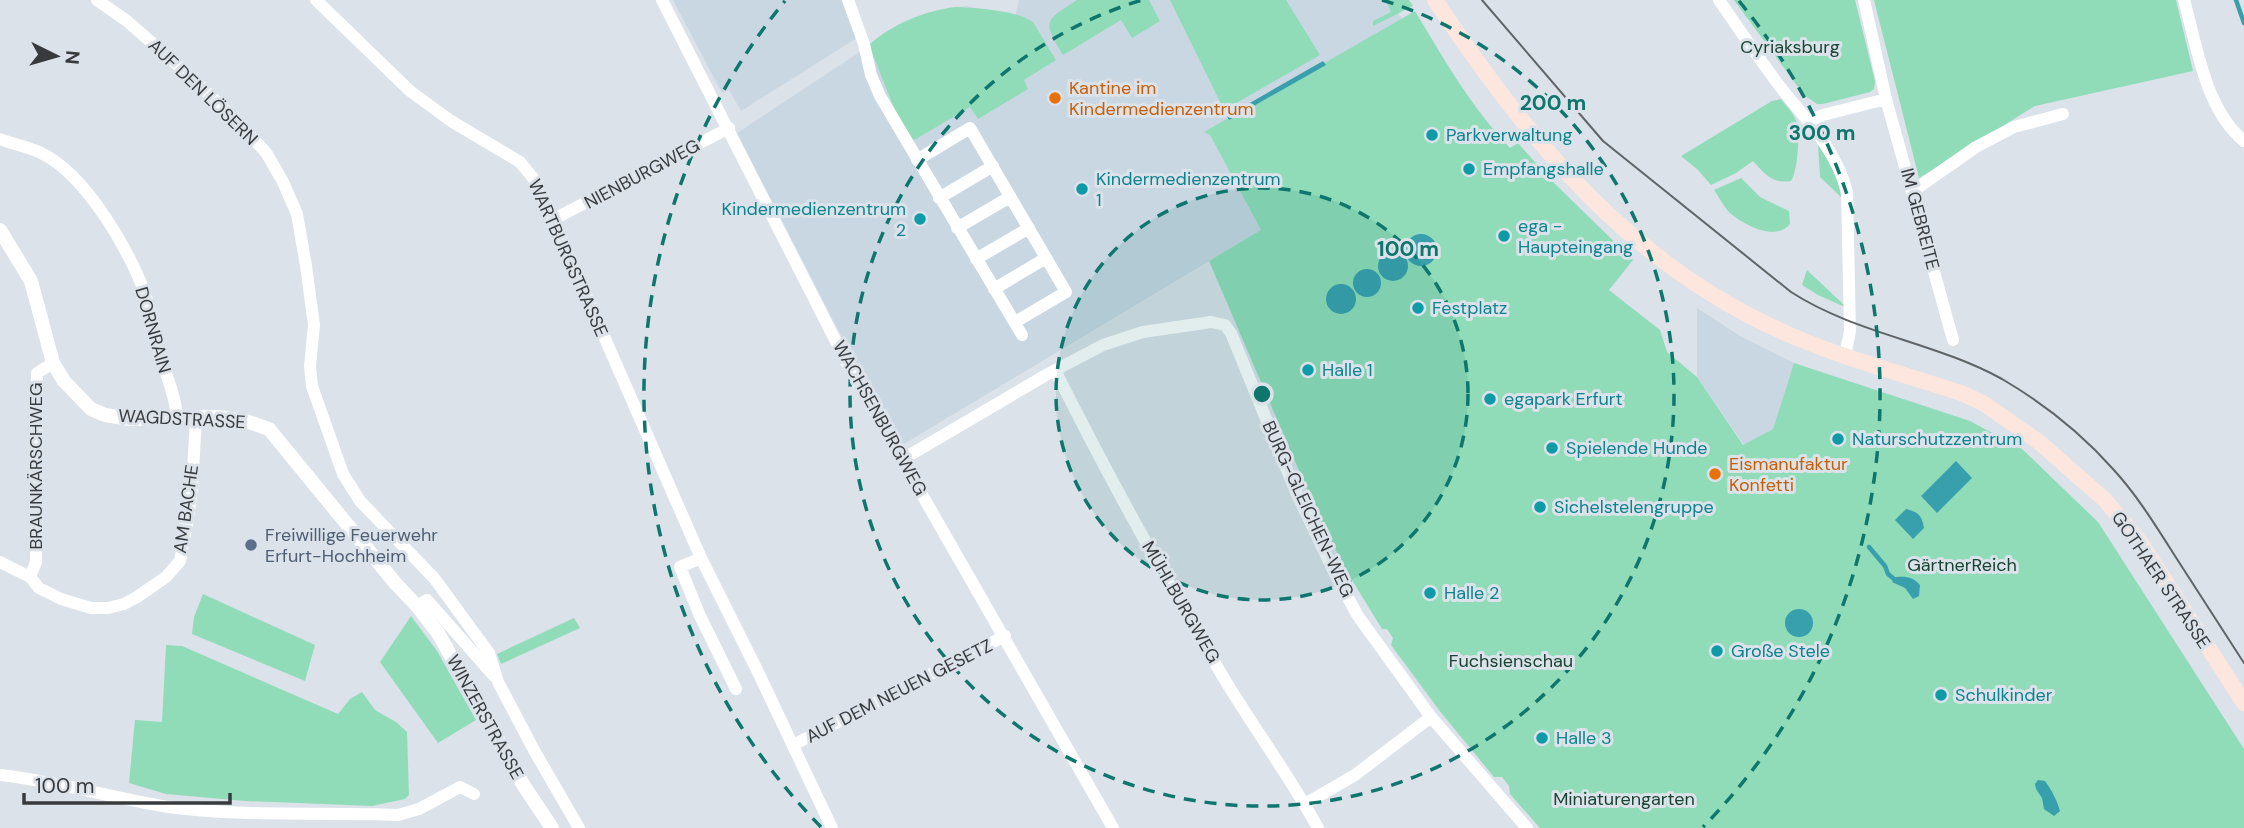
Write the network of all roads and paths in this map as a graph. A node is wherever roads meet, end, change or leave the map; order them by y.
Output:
1 (97, 0) edge
2 (316, 0) edge
3 (662, 0) edge
4 (848, 0) edge
5 (1435, 0) edge
6 (1719, 0) edge
7 (1864, 0) edge
8 (2184, 0) edge
9 (1886, 99) junction
10 (2063, 114) dead end
11 (1810, 121) junction
12 (729, 128) junction
13 (0, 139) edge
14 (2244, 141) edge
15 (916, 160) junction
16 (993, 166) junction
17 (1913, 191) junction
18 (1010, 197) junction
19 (939, 198) junction
20 (554, 219) junction
21 (957, 228) junction
22 (1029, 228) junction
23 (0, 230) edge
24 (1046, 258) junction
25 (976, 259) junction
26 (994, 289) junction
27 (1015, 322) junction
28 (1023, 335) dead end
29 (1953, 340) dead end
30 (1845, 355) junction
31 (53, 363) junction
32 (310, 366) joint
33 (1055, 370) junction
34 (177, 417) junction
35 (196, 417) junction
36 (269, 429) joint
37 (902, 459) junction
38 (701, 558) junction
39 (0, 562) edge
40 (30, 577) junction
41 (417, 606) junction
42 (1005, 636) junction
43 (498, 682) junction
44 (736, 689) dead end
45 (2244, 704) edge
46 (1431, 717) junction
47 (793, 745) junction
48 (0, 775) edge
49 (474, 794) dead end
50 (1305, 804) junction
51 (552, 828) edge
52 (579, 828) edge
53 (832, 828) edge
54 (1113, 828) edge
55 (1318, 828) edge
56 (1527, 828) edge

1 - 32 street, AUF DEN LÖSERN
2 - 20 street, WARTBURGSTRASSE
3 - 12 street, WACHSENBURGWEG
4 - 15 street
5 - 30 main road, GOTHAER STRASSE
6 - 11 street
7 - 9 street, IM GEBREITE
8 - 14 street
9 - 11 street
9 - 17 street, IM GEBREITE
10 - 17 street
11 - 30 street
12 - 20 street, NIENBURGWEG
12 - 37 street, WACHSENBURGWEG
13 - 34 street, DORNRAIN
15 - 16 street
15 - 19 street
16 - 18 street
16 - 19 street
17 - 29 street, IM GEBREITE
18 - 21 street
18 - 22 street
19 - 21 street
20 - 38 street, WARTBURGSTRASSE
21 - 25 street
22 - 24 street
22 - 25 street
23 - 31 street, WAGDSTRASSE
24 - 26 street
24 - 27 street
25 - 26 street
26 - 27 street
27 - 28 street
30 - 45 main road, GOTHAER STRASSE
31 - 34 street, WAGDSTRASSE
31 - 40 street, BRAUNKÄRSCHWEG
32 - 43 street, WINZERSTRASSE
33 - 37 street, BURG-GLEICHEN-WEG
33 - 46 street, BURG-GLEICHEN-WEG
33 - 50 street, MÜHLBURGWEG
34 - 35 street, WAGDSTRASSE
35 - 36 street, WAGDSTRASSE
35 - 40 street, AM BACHE
36 - 41 street, WINZERSTRASSE
37 - 42 street, WACHSENBURGWEG
38 - 44 street
38 - 47 street, WARTBURGSTRASSE
39 - 40 street, AM BACHE
41 - 43 street, WINZERSTRASSE
41 - 51 street, WINZERSTRASSE
42 - 47 street, AUF DEM NEUEN GESETZ
42 - 54 street, WACHSENBURGWEG
43 - 52 street, WINZERSTRASSE
46 - 50 street
46 - 56 street, BURG-GLEICHEN-WEG
47 - 53 street, WARTBURGSTRASSE
48 - 49 street
50 - 55 street, MÜHLBURGWEG

